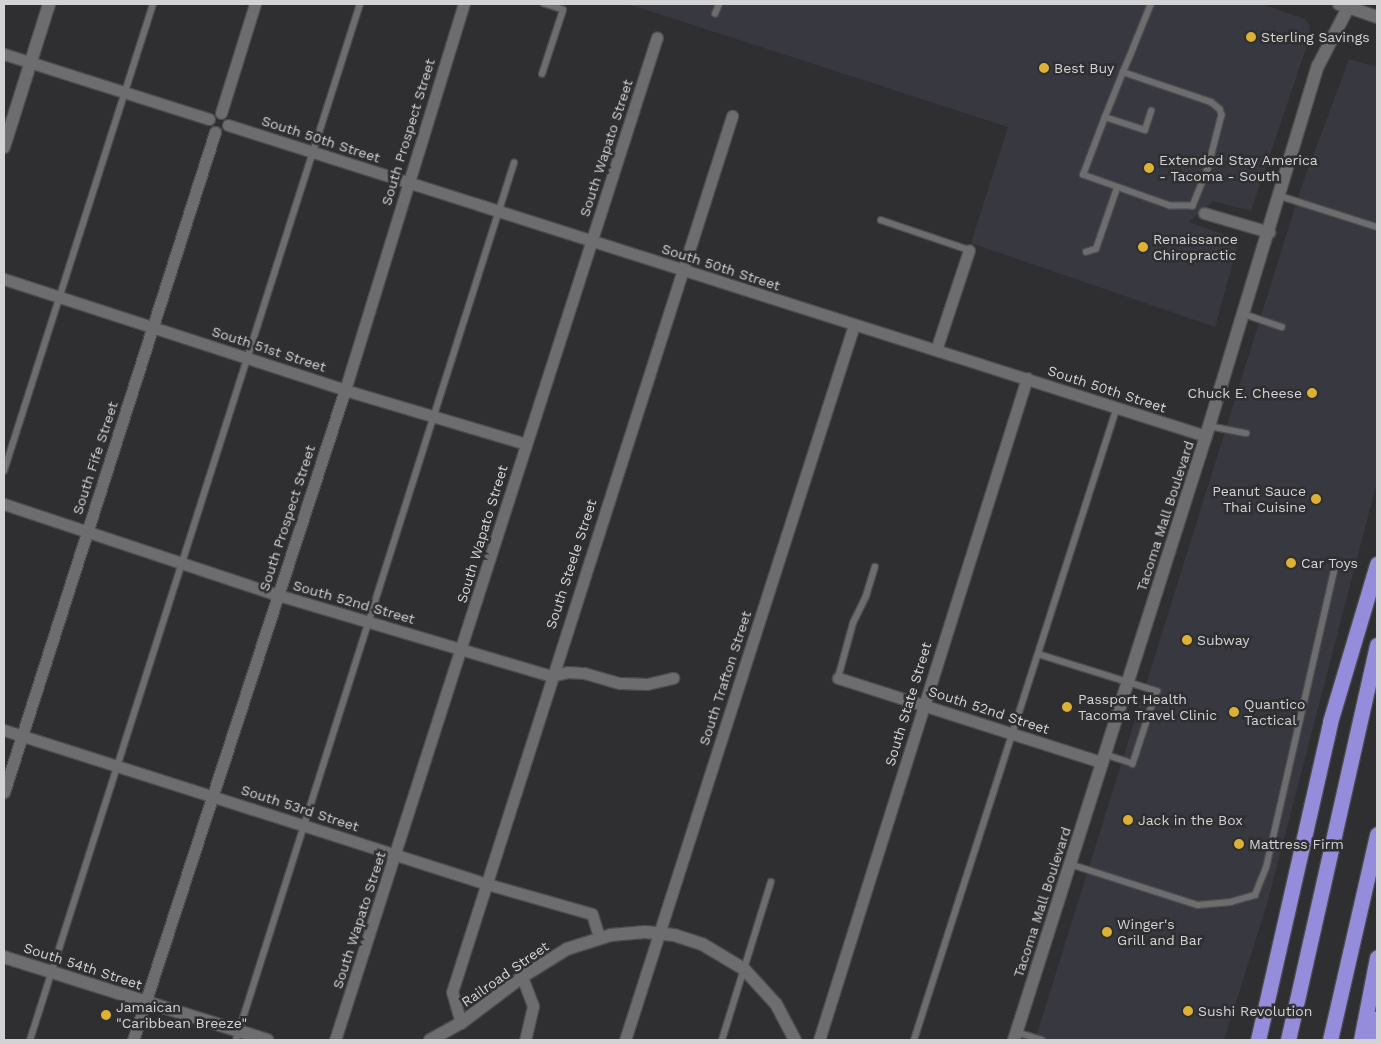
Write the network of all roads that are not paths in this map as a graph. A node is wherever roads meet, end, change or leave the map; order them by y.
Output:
1 (49, 4) edge
2 (153, 4) edge
3 (255, 4) edge
4 (360, 4) edge
5 (464, 4) edge
6 (544, 4) edge
7 (719, 4) edge
8 (1151, 4) edge
9 (1346, 5) edge
10 (715, 14) dead end
11 (1377, 16) edge
12 (657, 37) dead end
13 (4, 54) edge
14 (31, 62) junction
15 (1123, 72) junction
16 (542, 74) dead end
17 (125, 92) junction
18 (1151, 111) dead end
19 (221, 113) junction
20 (732, 116) dead end
21 (1106, 117) junction
22 (208, 119) junction
23 (228, 125) junction
24 (215, 132) junction
25 (4, 147) edge
26 (312, 152) junction
27 (514, 163) dead end
28 (407, 183) junction
29 (1117, 188) junction
30 (1280, 196) junction
31 (499, 211) junction
32 (1204, 213) dead end
33 (881, 220) dead end
34 (1377, 227) edge
35 (1269, 232) junction
36 (592, 241) junction
37 (969, 250) joint
38 (1086, 252) dead end
39 (681, 270) junction
40 (4, 279) edge
41 (59, 296) junction
42 (1244, 314) junction
43 (854, 325) junction
44 (153, 326) junction
45 (1282, 327) dead end
46 (936, 350) junction
47 (248, 357) junction
48 (1027, 378) junction
49 (345, 390) junction
50 (1117, 407) junction
51 (433, 416) junction
52 (1207, 431) junction
53 (1246, 433) dead end
54 (526, 444) junction
55 (4, 471) edge
56 (4, 504) edge
57 (87, 531) junction
58 (182, 562) junction
59 (1377, 564) edge
60 (875, 567) dead end
61 (1334, 571) dead end
62 (278, 595) junction
63 (371, 623) junction
64 (1377, 645) edge
65 (462, 650) junction
66 (1038, 654) junction
67 (551, 676) junction
68 (673, 678) dead end
69 (838, 678) joint
70 (1129, 682) junction
71 (923, 705) junction
72 (4, 730) edge
73 (1010, 733) junction
74 (22, 736) junction
75 (1104, 759) junction
76 (118, 766) junction
77 (4, 792) edge
78 (211, 796) junction
79 (304, 826) junction
80 (1377, 834) edge
81 (396, 855) junction
82 (1070, 864) junction
83 (771, 882) dead end
84 (487, 884) junction
85 (658, 932) junction
86 (599, 938) junction
87 (4, 957) edge
88 (1276, 957) junction
89 (1377, 958) edge
90 (744, 968) junction
91 (52, 972) junction
92 (522, 977) junction
93 (146, 1002) junction
94 (1377, 1018) edge
95 (461, 1023) junction
96 (237, 1036) edge
97 (1015, 1036) edge
98 (30, 1040) edge
99 (133, 1040) edge
100 (267, 1040) edge
101 (335, 1040) edge
102 (430, 1040) edge
103 (525, 1040) edge
104 (626, 1040) edge
105 (722, 1040) edge
106 (795, 1040) edge
107 (819, 1040) edge
108 (914, 1040) edge
109 (1042, 1040) edge
110 (1247, 1040) edge
111 (1258, 1040) edge
112 (1288, 1040) edge
113 (1330, 1040) edge
114 (1361, 1040) edge
115 (1374, 1040) edge

1 - 14 main road
2 - 17 lane
3 - 19 street
4 - 26 lane
5 - 28 street, South Prospect Street
6 - 16 lane
7 - 10 lane
8 - 15 lane
9 - 11 main road
9 - 30 main road, Tacoma Mall Boulevard
12 - 36 street, South Wapato Street
13 - 14 street
14 - 17 street
14 - 25 main road
15 - 21 lane
15 - 29 lane
17 - 22 street
17 - 41 lane
18 - 21 lane
19 - 22 street
19 - 23 street
20 - 39 street, South Steele Street
21 - 29 lane
22 - 24 street
23 - 24 street
23 - 26 street, South 50th Street
24 - 44 street, South Fife Street
26 - 28 street, South 50th Street
26 - 47 lane
27 - 31 lane
28 - 31 street, South 50th Street
28 - 49 street, South Prospect Street
29 - 38 lane
30 - 34 lane
30 - 35 main road, Tacoma Mall Boulevard
31 - 36 street, South 50th Street
31 - 51 lane
32 - 35 street
33 - 37 lane
35 - 42 main road, Tacoma Mall Boulevard
36 - 39 street, South 50th Street
36 - 54 street, South Wapato Street
37 - 46 street
39 - 43 street, South 50th Street
39 - 67 street, South Steele Street
40 - 41 street, South 51st Street
41 - 44 street, South 51st Street
41 - 55 lane
42 - 45 lane
42 - 52 main road, Tacoma Mall Boulevard
43 - 46 street, South 50th Street
43 - 85 street, South Trafton Street
44 - 47 street, South 51st Street
44 - 57 street, South Fife Street
46 - 48 street, South 50th Street
47 - 49 street, South 51st Street
47 - 58 lane
48 - 50 street, South 50th Street
48 - 71 street, South State Street
49 - 51 street, South 51st Street
49 - 62 street, South Prospect Street
50 - 52 street, South 50th Street
50 - 66 lane
51 - 54 street, South 51st Street
51 - 63 lane
52 - 53 lane
52 - 70 main road, Tacoma Mall Boulevard
54 - 65 street, South Wapato Street
56 - 57 street, South 52nd Street
57 - 58 street, South 52nd Street
57 - 74 street, South Fife Street
58 - 62 street, South 52nd Street
58 - 76 lane
59 - 88 highway
60 - 69 lane
61 - 82 lane
62 - 63 street, South 52nd Street
62 - 78 street, South Prospect Street
63 - 65 street, South 52nd Street
63 - 79 lane
64 - 112 highway
65 - 67 street, South 52nd Street
65 - 81 street, South Wapato Street
66 - 70 lane
66 - 73 lane
67 - 68 street, South 52nd Street
67 - 84 street, South Steele Street
69 - 71 street, South 52nd Street
70 - 75 main road, Tacoma Mall Boulevard
70 - 75 lane
71 - 73 street, South 52nd Street
71 - 107 street, South State Street
72 - 74 street, South 53rd Street
73 - 75 street, South 52nd Street
73 - 108 lane
74 - 76 street, South 53rd Street
74 - 77 street, South Fife Street
75 - 82 main road, Tacoma Mall Boulevard
76 - 78 street, South 53rd Street
76 - 91 lane
78 - 79 street, South 53rd Street
78 - 93 street, South Prospect Street
79 - 81 street, South 53rd Street
79 - 96 lane
80 - 113 highway
81 - 84 street, South 53rd Street
81 - 101 street, South Wapato Street
82 - 97 main road, Tacoma Mall Boulevard
83 - 90 lane
84 - 86 street, South 53rd Street
84 - 95 street, South Steele Street
85 - 86 main road, Railroad Street
85 - 90 main road
85 - 104 street, South Trafton Street
86 - 92 main road, Railroad Street
87 - 91 main road, South 54th Street
88 - 110 highway
88 - 111 highway
89 - 114 highway
90 - 105 lane
90 - 106 main road
91 - 93 main road, South 54th Street
91 - 98 lane
92 - 95 main road, Railroad Street
92 - 103 street
93 - 96 main road, South 54th Street
93 - 99 street, South Prospect Street
94 - 115 highway
95 - 102 main road, Railroad Street
96 - 100 main road, South 54th Street
97 - 109 lane

